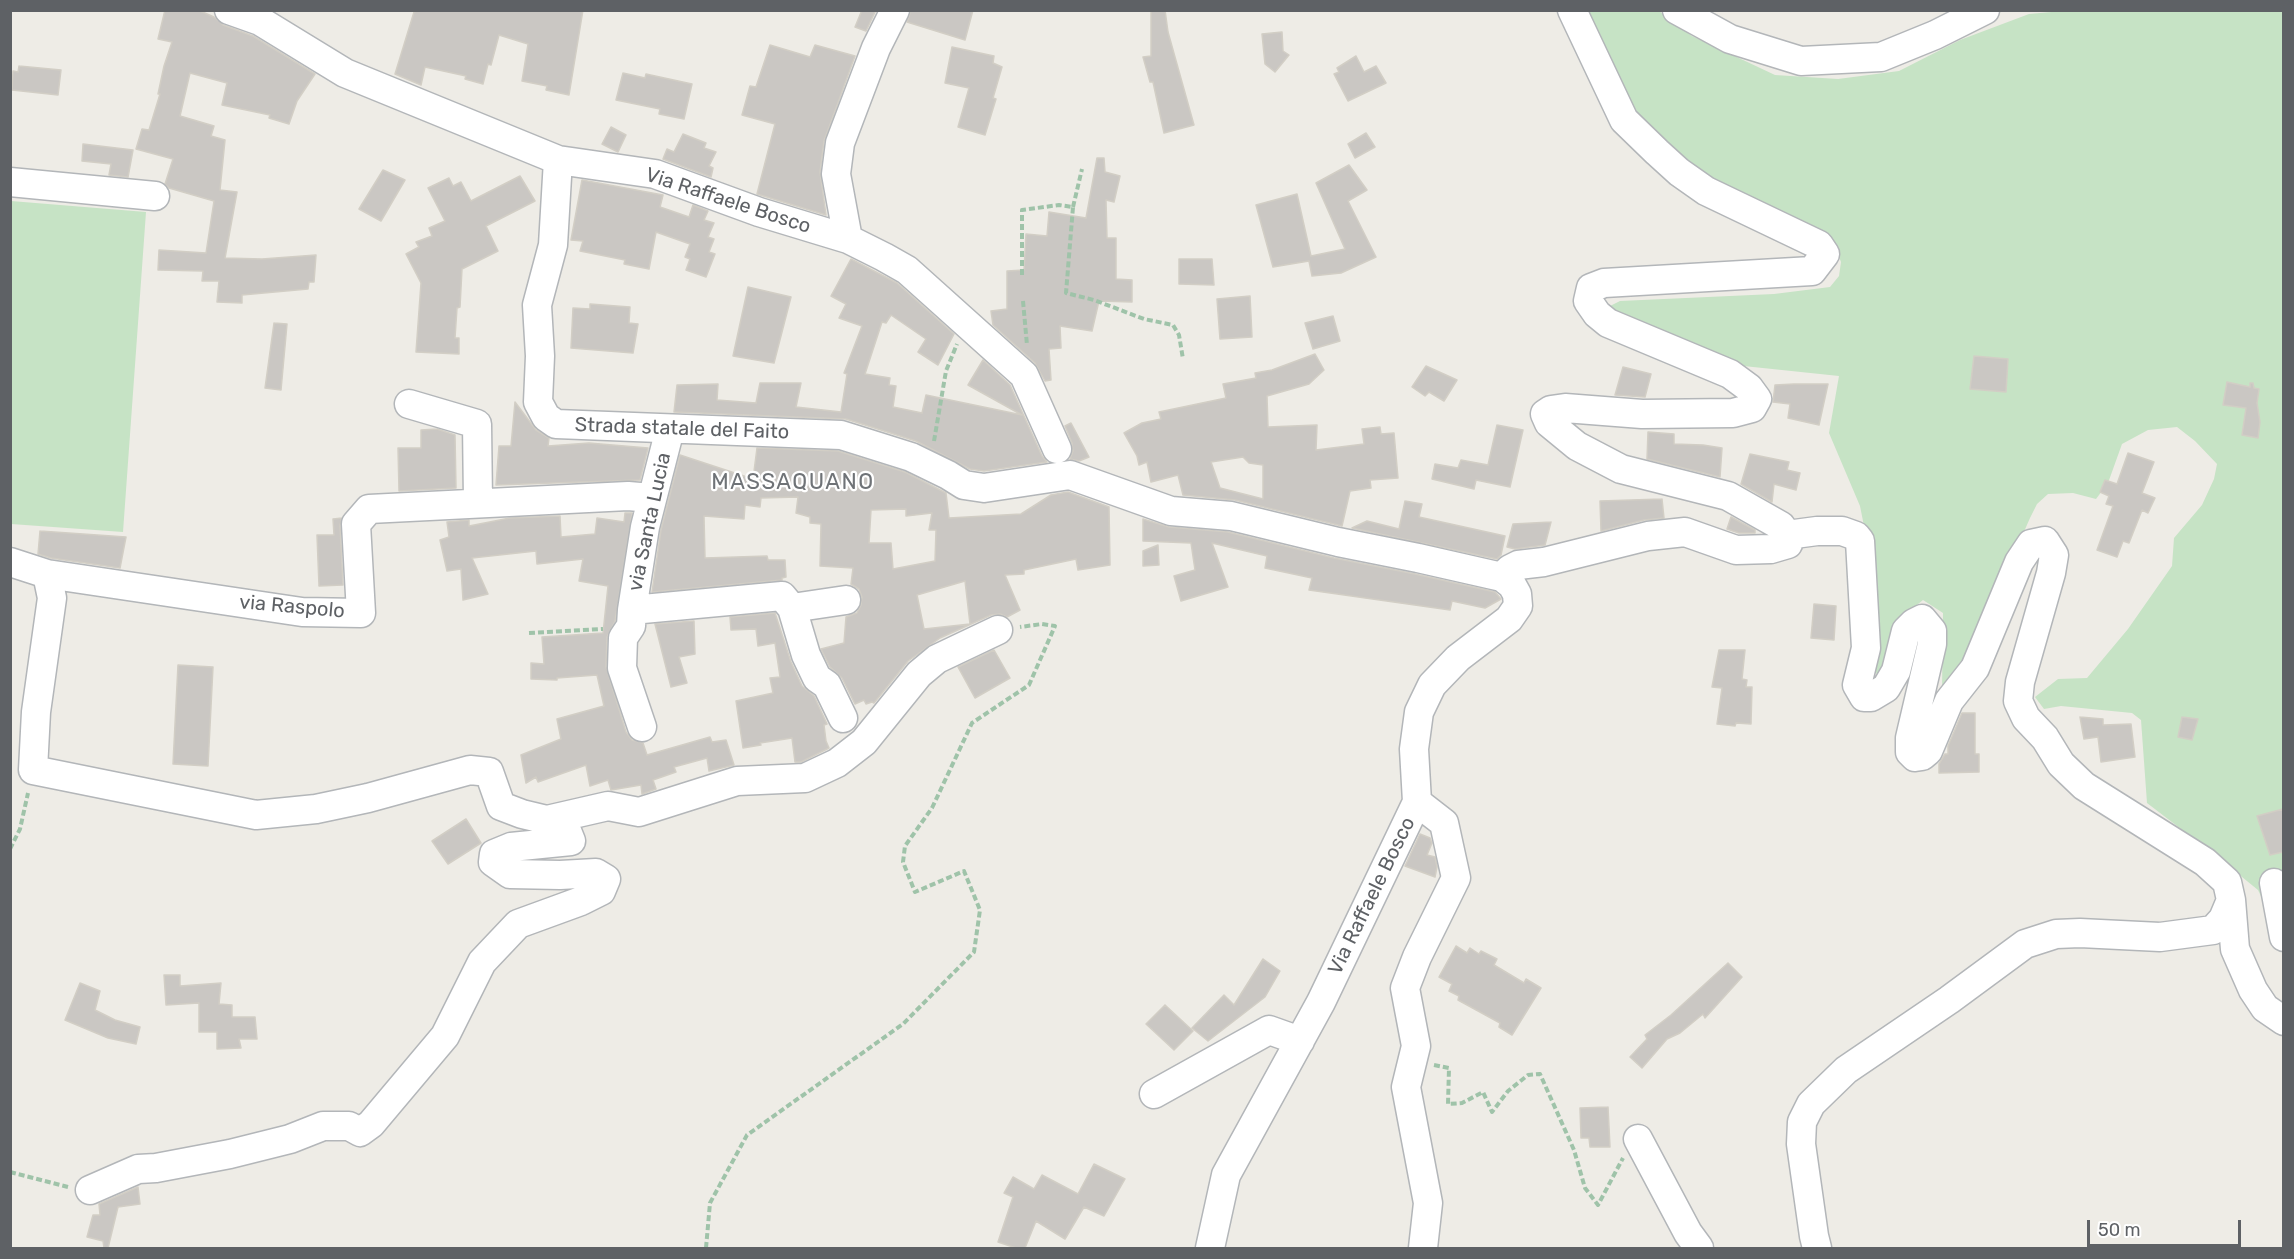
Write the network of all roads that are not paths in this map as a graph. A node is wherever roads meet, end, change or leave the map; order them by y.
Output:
1 (229, 10) edge
2 (895, 10) edge
3 (1572, 10) edge
4 (1677, 10) edge
5 (1985, 10) edge
6 (261, 16) edge
7 (558, 160) junction
8 (10, 182) edge
9 (155, 196) dead end
10 (848, 239) junction
11 (409, 404) dead end
12 (670, 429) junction
13 (1057, 449) dead end
14 (652, 498) junction
15 (478, 502) junction
16 (1787, 535) junction
17 (10, 561) edge
18 (54, 575) junction
19 (1502, 577) junction
20 (846, 600) dead end
21 (792, 608) junction
22 (630, 621) junction
23 (998, 630) road end
24 (843, 718) dead end
25 (642, 727) dead end
26 (1417, 802) junction
27 (548, 820) junction
28 (2274, 883) dead end
29 (2231, 900) junction
30 (2283, 937) edge
31 (2283, 1021) edge
32 (1300, 1041) junction
33 (1154, 1094) dead end
34 (1638, 1139) road end
35 (90, 1190) road end
36 (1210, 1248) edge
37 (1423, 1248) edge
38 (1699, 1248) edge
39 (1817, 1248) edge

1 - 6 street, Via Raffaele Bosco
2 - 10 street
3 - 16 street
4 - 5 street
6 - 7 street, Via Raffaele Bosco
7 - 10 street, Via Raffaele Bosco
7 - 12 street, Strada statale del Faito
8 - 9 street
10 - 13 street, Via Raffaele Bosco
11 - 15 street
12 - 14 street, via Santa Lucia
12 - 19 street, Strada statale del Faito
14 - 15 street, via Raspolo
14 - 22 street, via Santa Lucia
15 - 18 street, via Raspolo
16 - 19 street
16 - 29 street
17 - 18 street, via Raspolo
18 - 27 street
19 - 26 street, Via Raffaele Bosco
20 - 21 street
21 - 22 street, via Santa Lucia
21 - 24 street
22 - 25 street
23 - 27 street
26 - 32 street, Via Raffaele Bosco
26 - 37 street
27 - 35 street
28 - 30 street
29 - 31 street
29 - 39 street
32 - 33 street
32 - 36 street, Via Raffaele Bosco
34 - 38 street

